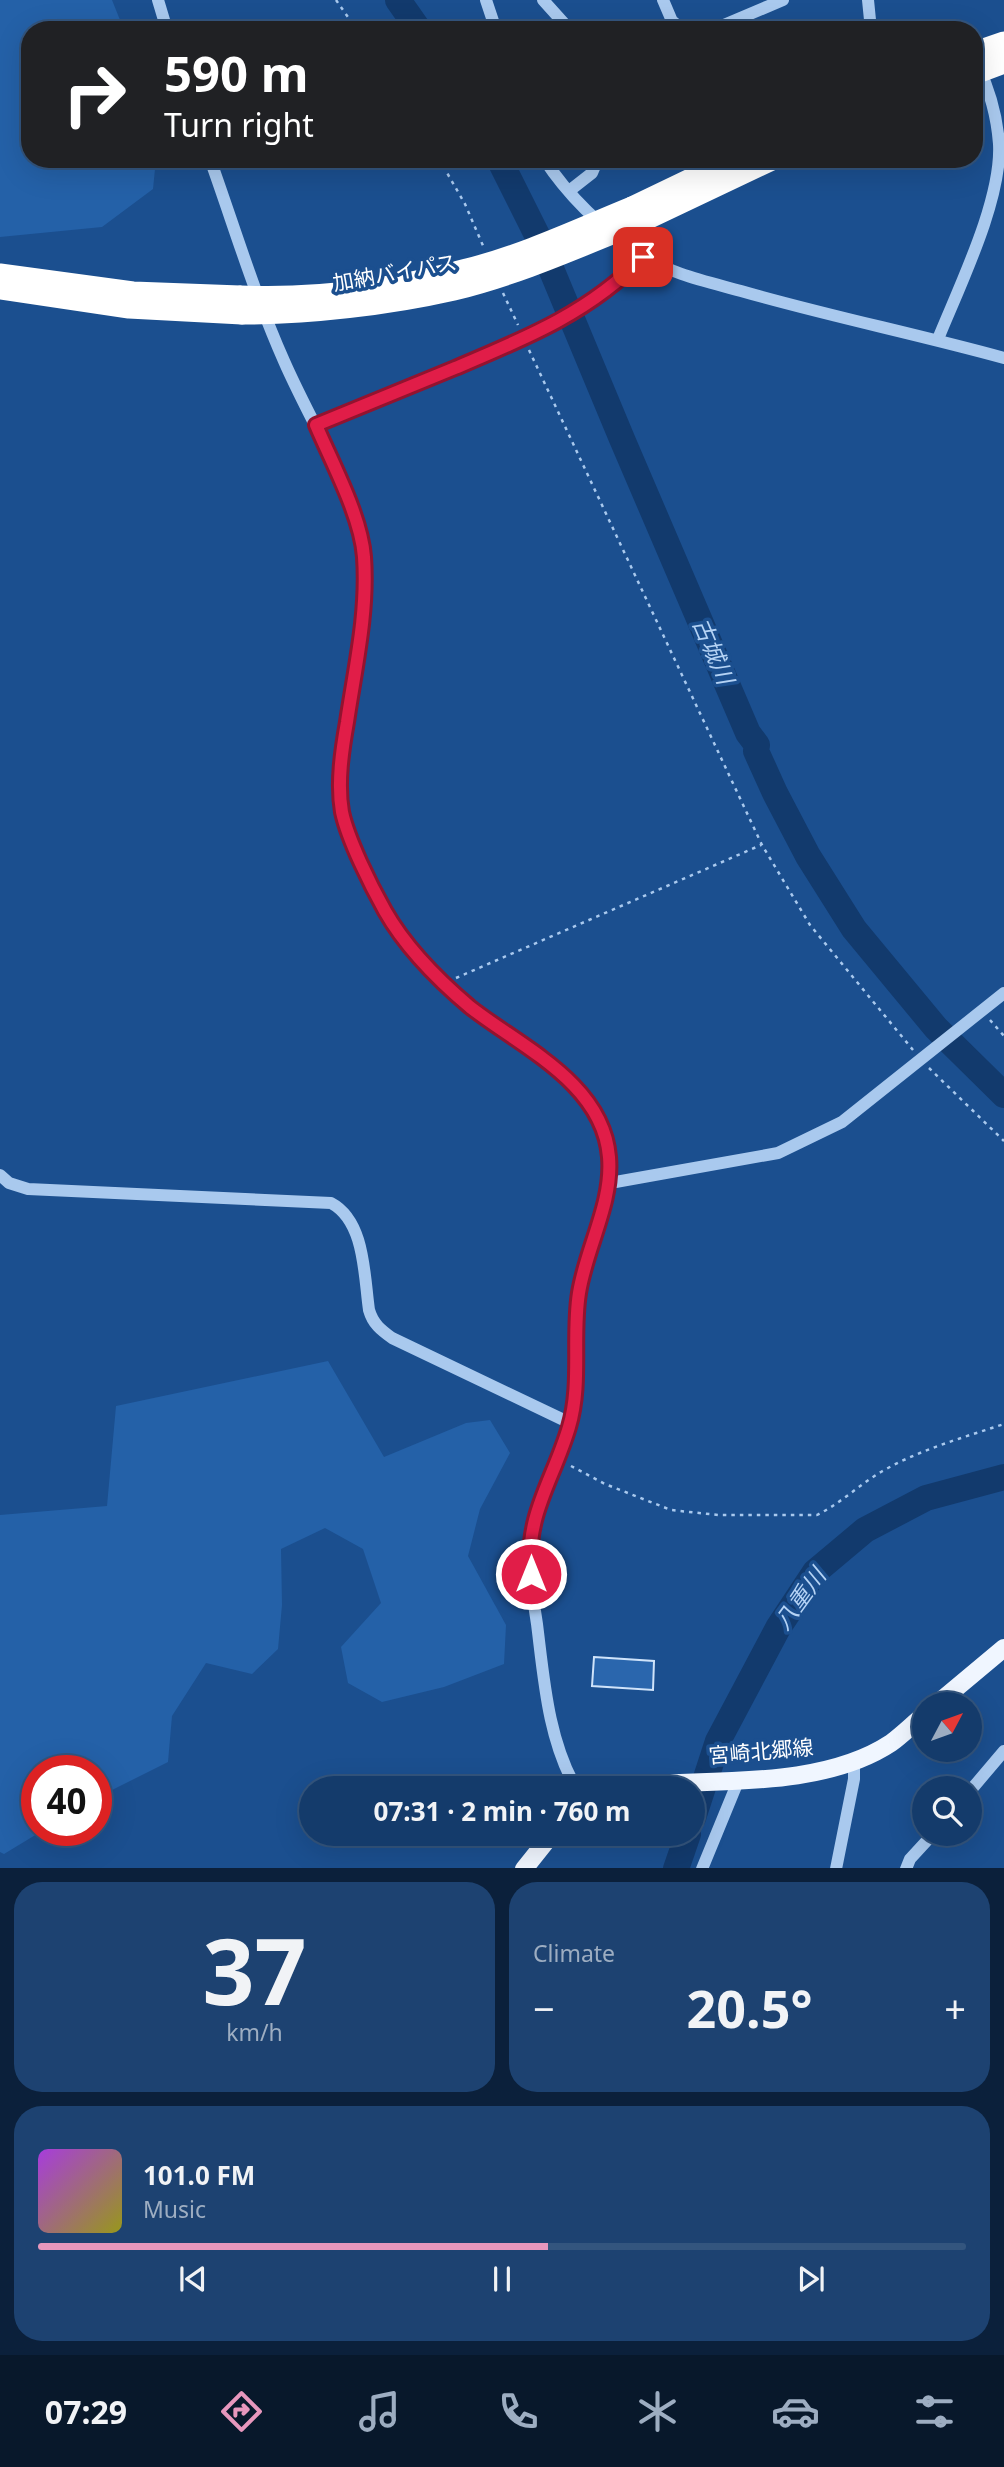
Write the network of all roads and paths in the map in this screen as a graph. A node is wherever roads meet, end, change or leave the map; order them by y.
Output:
1 (158, 0) edge
2 (336, 0) edge
3 (486, 0) edge
4 (543, 0) edge
5 (663, 0) edge
6 (783, 0) edge
7 (868, 0) edge
8 (164, 21) edge
9 (351, 21) edge
10 (493, 21) edge
11 (562, 21) edge
12 (672, 21) edge
13 (733, 21) edge
14 (870, 21) edge
15 (1004, 43) edge
16 (983, 59) edge
17 (983, 64) edge
18 (1004, 64) edge
19 (983, 81) edge
20 (213, 168) edge
21 (444, 168) edge
22 (551, 168) edge
23 (594, 168) edge
24 (716, 168) edge
25 (752, 168) edge
26 (569, 191) junction
27 (635, 215) junction
28 (486, 253) dead end
29 (643, 257) junction
30 (0, 274) edge
31 (0, 289) edge
32 (502, 290) dead end
33 (241, 305) junction
34 (524, 339) junction
35 (938, 340) junction
36 (1004, 358) edge
37 (316, 425) junction
38 (762, 845) junction
39 (443, 984) junction
40 (1004, 993) edge
41 (976, 1013) junction
42 (1004, 1036) edge
43 (925, 1058) junction
44 (1004, 1141) edge
45 (0, 1175) edge
46 (610, 1183) junction
47 (570, 1423) junction
48 (1004, 1424) edge
49 (558, 1460) junction
50 (1004, 1648) edge
51 (951, 1692) edge
52 (912, 1725) edge
53 (1004, 1751) edge
54 (854, 1762) junction
55 (569, 1776) edge
56 (982, 1777) edge
57 (739, 1779) junction
58 (705, 1781) edge
59 (542, 1846) edge
60 (922, 1846) edge
61 (524, 1868) edge
62 (702, 1868) edge
63 (836, 1868) edge
64 (906, 1868) edge

1 - 8 street
2 - 9 path
3 - 10 street
4 - 11 street
5 - 12 street
6 - 13 street
7 - 14 street
15 - 16 highway
17 - 18 highway
19 - 35 street
20 - 37 street
21 - 28 path
22 - 26 street
23 - 26 street
24 - 27 highway, 加納バイパス
25 - 27 highway, 加納バイパス
26 - 29 street
27 - 33 highway, 加納バイパス, bridge
29 - 34 street
29 - 35 street
30 - 33 highway, 加納バイパス
31 - 33 highway, 加納バイパス
32 - 34 path
34 - 37 street
34 - 38 path
35 - 36 street
37 - 39 street
38 - 39 path
38 - 43 path
39 - 46 street
40 - 41 street
41 - 42 path
41 - 43 street
43 - 44 path
43 - 46 street
45 - 47 street
46 - 47 street
47 - 49 street
48 - 49 path
49 - 55 street
50 - 51 main road
52 - 54 main road, 宮崎北郷線
53 - 56 street
54 - 57 main road, 宮崎北郷線
54 - 63 street
57 - 58 main road, 宮崎北郷線
57 - 62 street
59 - 61 main road
60 - 64 street

